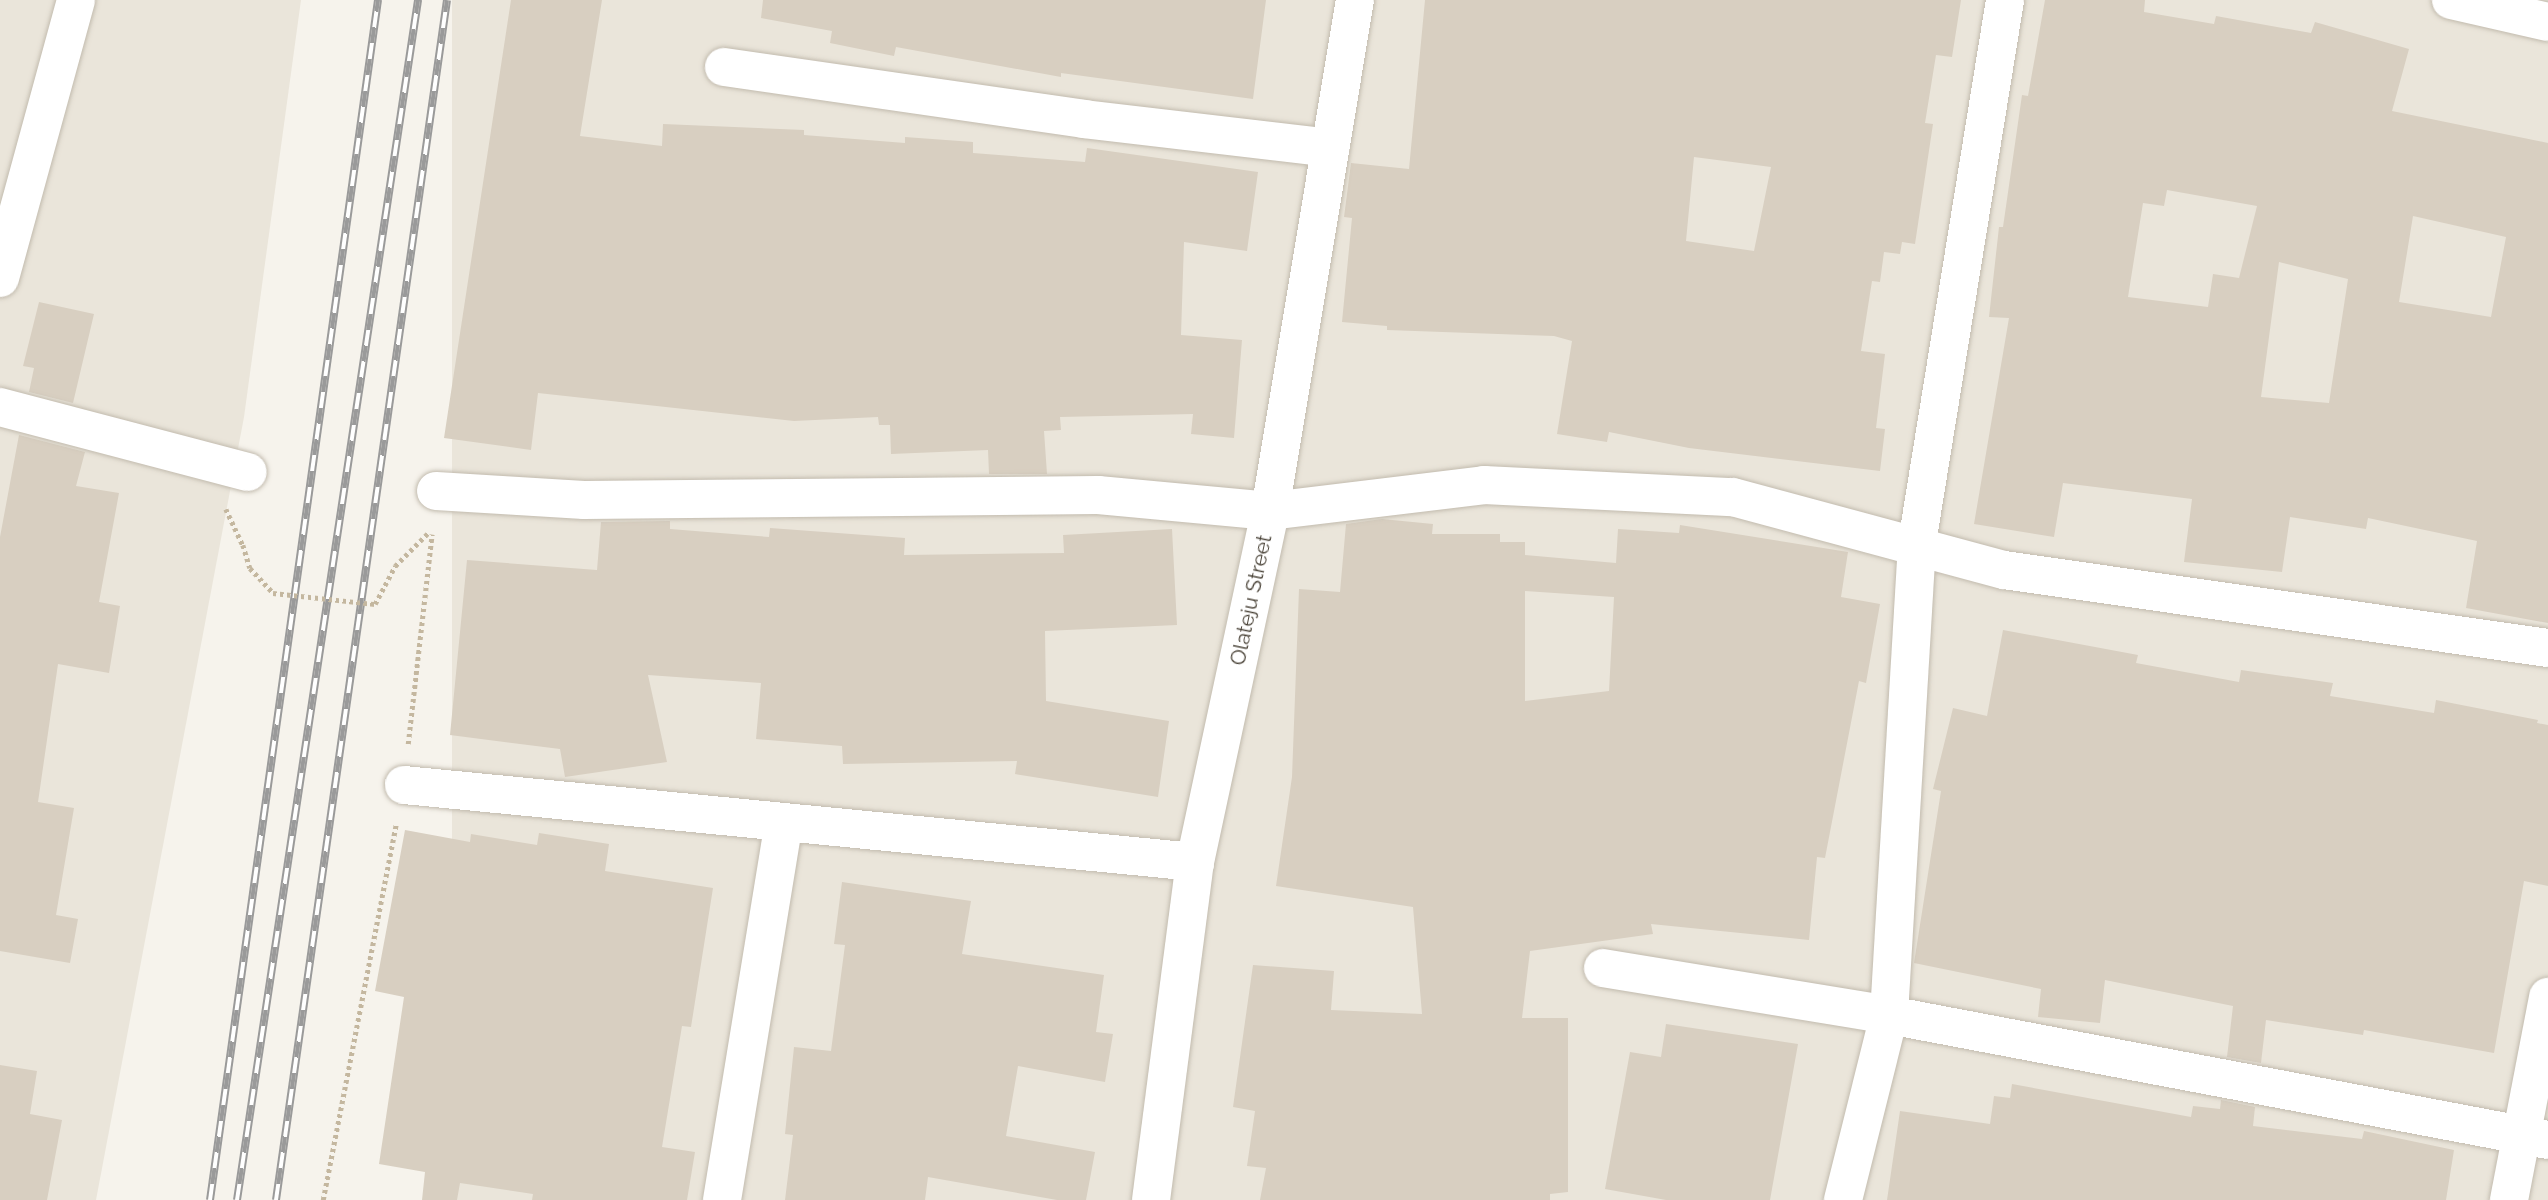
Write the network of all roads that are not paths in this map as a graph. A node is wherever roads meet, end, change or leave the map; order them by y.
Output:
1 (76, 0) edge
2 (1356, 0) edge
3 (2005, 0) edge
4 (2451, 0) edge
5 (2548, 22) edge
6 (724, 67) dead end
7 (1330, 148) junction
8 (0, 278) edge
9 (0, 408) edge
10 (248, 472) dead end
11 (436, 491) dead end
12 (1270, 511) junction
13 (1917, 543) junction
14 (2548, 649) edge
15 (404, 785) road end
16 (783, 822) junction
17 (1195, 862) junction
18 (1603, 968) dead end
19 (2548, 997) edge
20 (1889, 1015) junction
21 (2534, 1137) edge
22 (722, 1200) edge
23 (1151, 1200) edge
24 (1843, 1200) edge
25 (2509, 1200) edge

1 - 8 street
2 - 7 street, Olateju Street
3 - 13 street
4 - 5 street
6 - 7 street
7 - 12 street, Olateju Street
9 - 10 street
11 - 12 street
12 - 13 street
12 - 17 street, Olateju Street
13 - 14 street
13 - 20 street
15 - 16 street
16 - 17 street
16 - 22 street
17 - 23 street, Olateju Street
18 - 20 street
19 - 21 street
20 - 21 street
20 - 24 street
21 - 25 street

